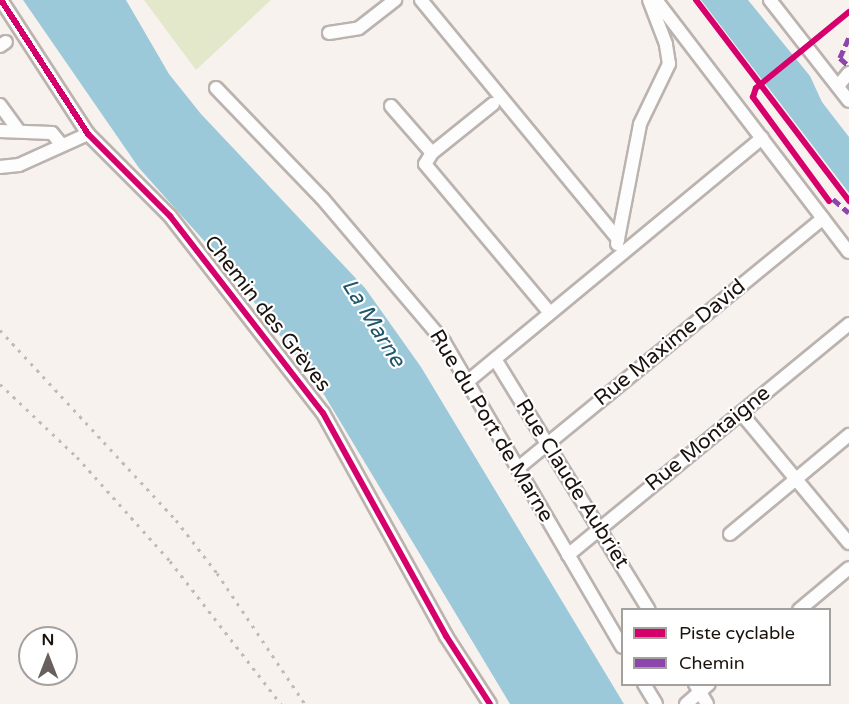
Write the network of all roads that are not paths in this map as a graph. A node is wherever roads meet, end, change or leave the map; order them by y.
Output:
1 (1, 0) edge
2 (394, 0) edge
3 (421, 0) edge
4 (649, 0) edge
5 (656, 0) edge
6 (770, 0) edge
7 (329, 33) dead end
8 (849, 73) edge
9 (838, 86) junction
10 (216, 88) dead end
11 (849, 101) edge
12 (493, 104) dead end
13 (0, 105) edge
14 (392, 106) dead end
15 (18, 130) junction
16 (0, 131) edge
17 (88, 134) junction
18 (762, 138) junction
19 (60, 144) junction
20 (432, 153) junction
21 (0, 167) edge
22 (823, 218) junction
23 (618, 239) junction
24 (849, 252) edge
25 (614, 260) junction
26 (550, 313) junction
27 (849, 324) edge
28 (495, 358) junction
29 (467, 382) junction
30 (741, 413) junction
31 (849, 435) edge
32 (548, 443) junction
33 (518, 468) junction
34 (796, 479) junction
35 (600, 529) junction
36 (730, 534) dead end
37 (849, 543) edge
38 (568, 555) junction
39 (849, 568) edge
40 (648, 608) edge
41 (800, 608) edge
42 (621, 645) edge
43 (646, 686) edge
44 (701, 687) edge
45 (490, 704) edge
46 (656, 704) edge
47 (686, 704) edge
48 (707, 704) edge

1 - 17 street, Chemin des Grèves
2 - 7 street
3 - 23 street
4 - 23 street
5 - 18 street
6 - 9 street
8 - 9 street
9 - 11 street
10 - 29 street, Rue du Port de Marne
12 - 20 street
13 - 15 street
14 - 20 street
15 - 16 street
15 - 19 street
17 - 19 street
17 - 45 street, Chemin des Grèves
18 - 22 street
18 - 25 street
19 - 21 street
20 - 26 street
22 - 24 street
22 - 32 street, Rue Maxime David
23 - 25 street
25 - 26 street
26 - 28 street
27 - 30 street, Rue Montaigne
28 - 29 street
28 - 32 street, Rue Claude Aubriet
29 - 33 street, Rue du Port de Marne
30 - 34 street
30 - 35 street, Rue Montaigne
31 - 34 street
32 - 33 street, Rue Maxime David
32 - 35 street, Rue Claude Aubriet
33 - 38 street, Rue du Port de Marne
34 - 36 street
34 - 37 street
35 - 38 street, Rue Montaigne
35 - 40 street, Rue Claude Aubriet
38 - 42 street, Rue du Port de Marne
39 - 41 street
43 - 46 street
44 - 47 street
44 - 48 street

